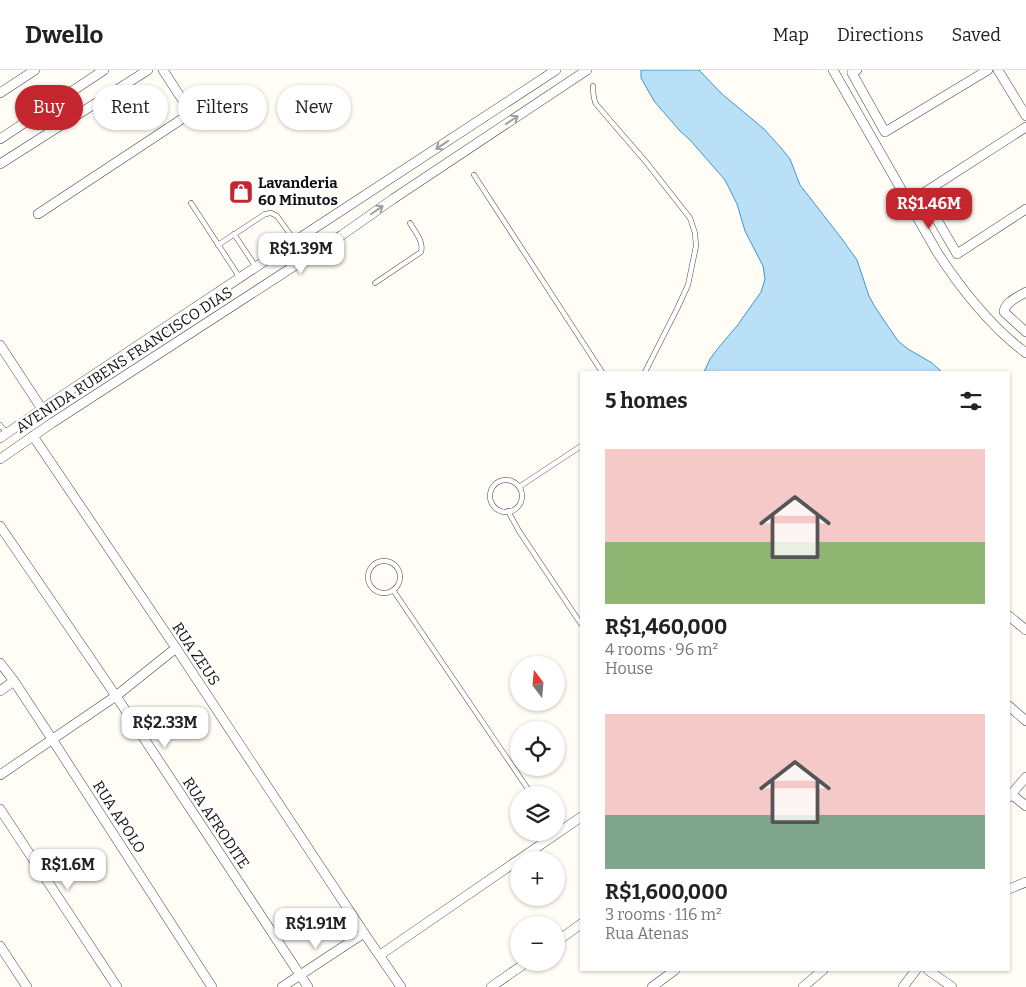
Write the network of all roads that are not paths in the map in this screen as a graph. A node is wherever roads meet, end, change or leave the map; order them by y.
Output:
1 (35, 70) edge
2 (104, 70) edge
3 (148, 70) edge
4 (163, 70) edge
5 (556, 70) edge
6 (587, 70) edge
7 (833, 70) edge
8 (857, 70) edge
9 (988, 70) edge
10 (998, 70) edge
11 (593, 86) dead end
12 (0, 93) edge
13 (1026, 116) edge
14 (1026, 127) edge
15 (0, 139) edge
16 (0, 164) edge
17 (474, 175) dead end
18 (191, 203) dead end
19 (1026, 209) edge
20 (38, 214) dead end
21 (410, 223) dead end
22 (234, 234) junction
23 (295, 241) junction
24 (218, 246) junction
25 (256, 267) junction
26 (240, 278) junction
27 (375, 283) dead end
28 (1026, 292) edge
29 (1026, 332) edge
30 (0, 345) edge
31 (1026, 353) edge
32 (601, 371) edge
33 (646, 371) edge
34 (42, 409) junction
35 (0, 425) edge
36 (4, 436) edge
37 (33, 436) junction
38 (580, 447) edge
39 (0, 459) edge
40 (519, 488) junction
41 (508, 512) junction
42 (0, 526) edge
43 (392, 590) junction
44 (1010, 617) edge
45 (580, 622) edge
46 (1026, 630) edge
47 (176, 648) junction
48 (0, 663) edge
49 (14, 682) junction
50 (0, 691) edge
51 (116, 696) junction
52 (1010, 707) edge
53 (1026, 721) edge
54 (52, 739) junction
55 (0, 775) edge
56 (1026, 777) edge
57 (526, 786) edge
58 (1010, 796) edge
59 (1026, 806) edge
60 (0, 809) edge
61 (580, 818) edge
62 (1026, 882) edge
63 (1010, 888) edge
64 (580, 925) edge
65 (364, 933) junction
66 (565, 936) edge
67 (0, 946) edge
68 (380, 955) junction
69 (514, 971) edge
70 (674, 971) edge
71 (823, 971) edge
72 (915, 971) edge
73 (929, 971) edge
74 (300, 974) junction
75 (27, 987) edge
76 (116, 987) edge
77 (212, 987) edge
78 (282, 987) edge
79 (308, 987) edge
80 (402, 987) edge
81 (492, 987) edge
82 (652, 987) edge
83 (803, 987) edge
84 (903, 987) edge
85 (952, 987) edge

1 - 12 street
2 - 15 street
3 - 16 street
4 - 20 street
5 -> 23 street, AVENIDA RUBENS FRANCISCO DIAS
37 -> 6 street, AVENIDA RUBENS FRANCISCO DIAS
7 - 31 street
8 - 9 street
10 - 13 street
11 - 33 lane
14 - 19 street
17 - 32 lane
18 - 24 lane
21 - 27 lane
22 - 23 lane
22 - 24 lane
22 - 25 lane
23 - 25 street, AVENIDA RUBENS FRANCISCO DIAS
24 - 26 lane
25 - 26 street, AVENIDA RUBENS FRANCISCO DIAS
26 - 34 street, AVENIDA RUBENS FRANCISCO DIAS
28 - 29 street
30 - 34 street
34 - 36 street, AVENIDA RUBENS FRANCISCO DIAS
35 - 36 lane
37 - 39 street, AVENIDA RUBENS FRANCISCO DIAS
37 - 47 street, RUA ZEUS
38 - 40 lane
40 - 41 lane
40 - 41 lane
41 - 45 lane
42 - 51 street, RUA AFRODITE
43 - 43 lane
43 - 57 lane
44 - 46 street
47 - 51 street
47 - 65 street, RUA ZEUS
48 - 49 street, RUA APOLO
49 - 50 street
49 - 54 street, RUA APOLO
51 - 54 street
51 - 74 street, RUA AFRODITE
52 - 53 street
54 - 55 street
54 - 77 street, RUA APOLO
56 - 58 street
58 - 59 street
60 - 76 street
61 - 68 street
62 - 63 street
64 - 66 street
65 - 68 street, RUA ZEUS
65 - 74 street
67 - 75 street
68 - 80 street, RUA ZEUS
69 - 81 street
70 - 82 street
71 - 83 street
72 - 84 street
73 - 85 street
74 - 78 street
74 - 79 street, RUA AFRODITE

